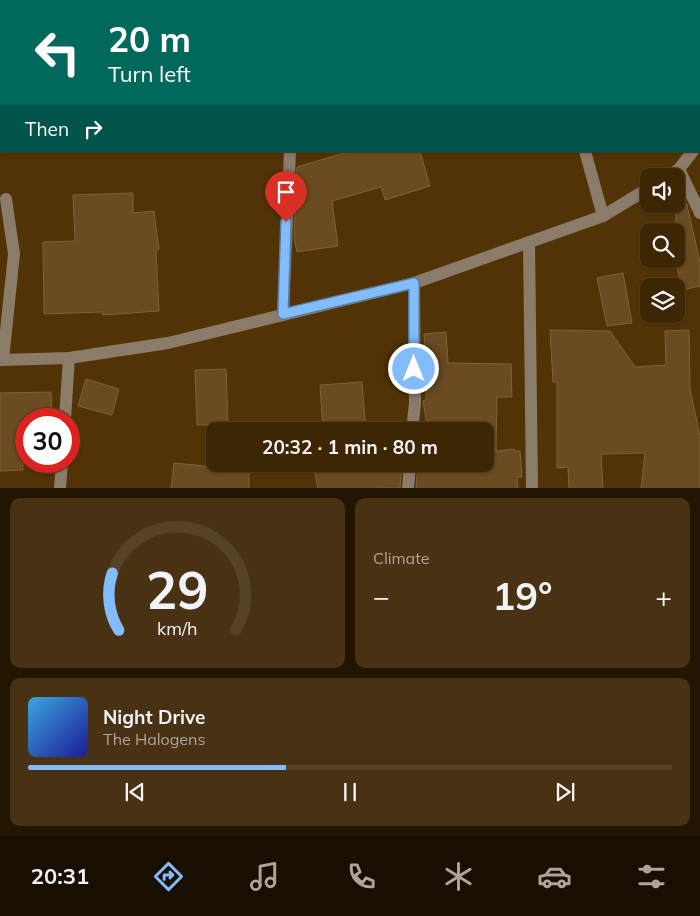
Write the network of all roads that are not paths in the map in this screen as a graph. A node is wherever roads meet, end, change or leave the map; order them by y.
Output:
1 (290, 152) edge
2 (585, 152) edge
3 (692, 152) edge
4 (680, 168) edge
5 (685, 182) edge
6 (640, 193) edge
7 (6, 199) dead end
8 (700, 213) edge
9 (602, 216) junction
10 (529, 242) junction
11 (414, 283) junction
12 (283, 314) junction
13 (69, 358) junction
14 (1, 360) edge
15 (66, 408) edge
16 (413, 422) edge
17 (409, 472) edge
18 (61, 473) edge
19 (60, 488) edge
20 (408, 488) edge
21 (532, 488) edge

1 - 12 street
2 - 9 street
3 - 4 street
5 - 8 street
6 - 9 street
7 - 14 street
9 - 10 street
10 - 11 street
10 - 21 street
11 - 12 street
11 - 16 street
12 - 13 street
13 - 14 street
13 - 15 street
17 - 20 street
18 - 19 street

